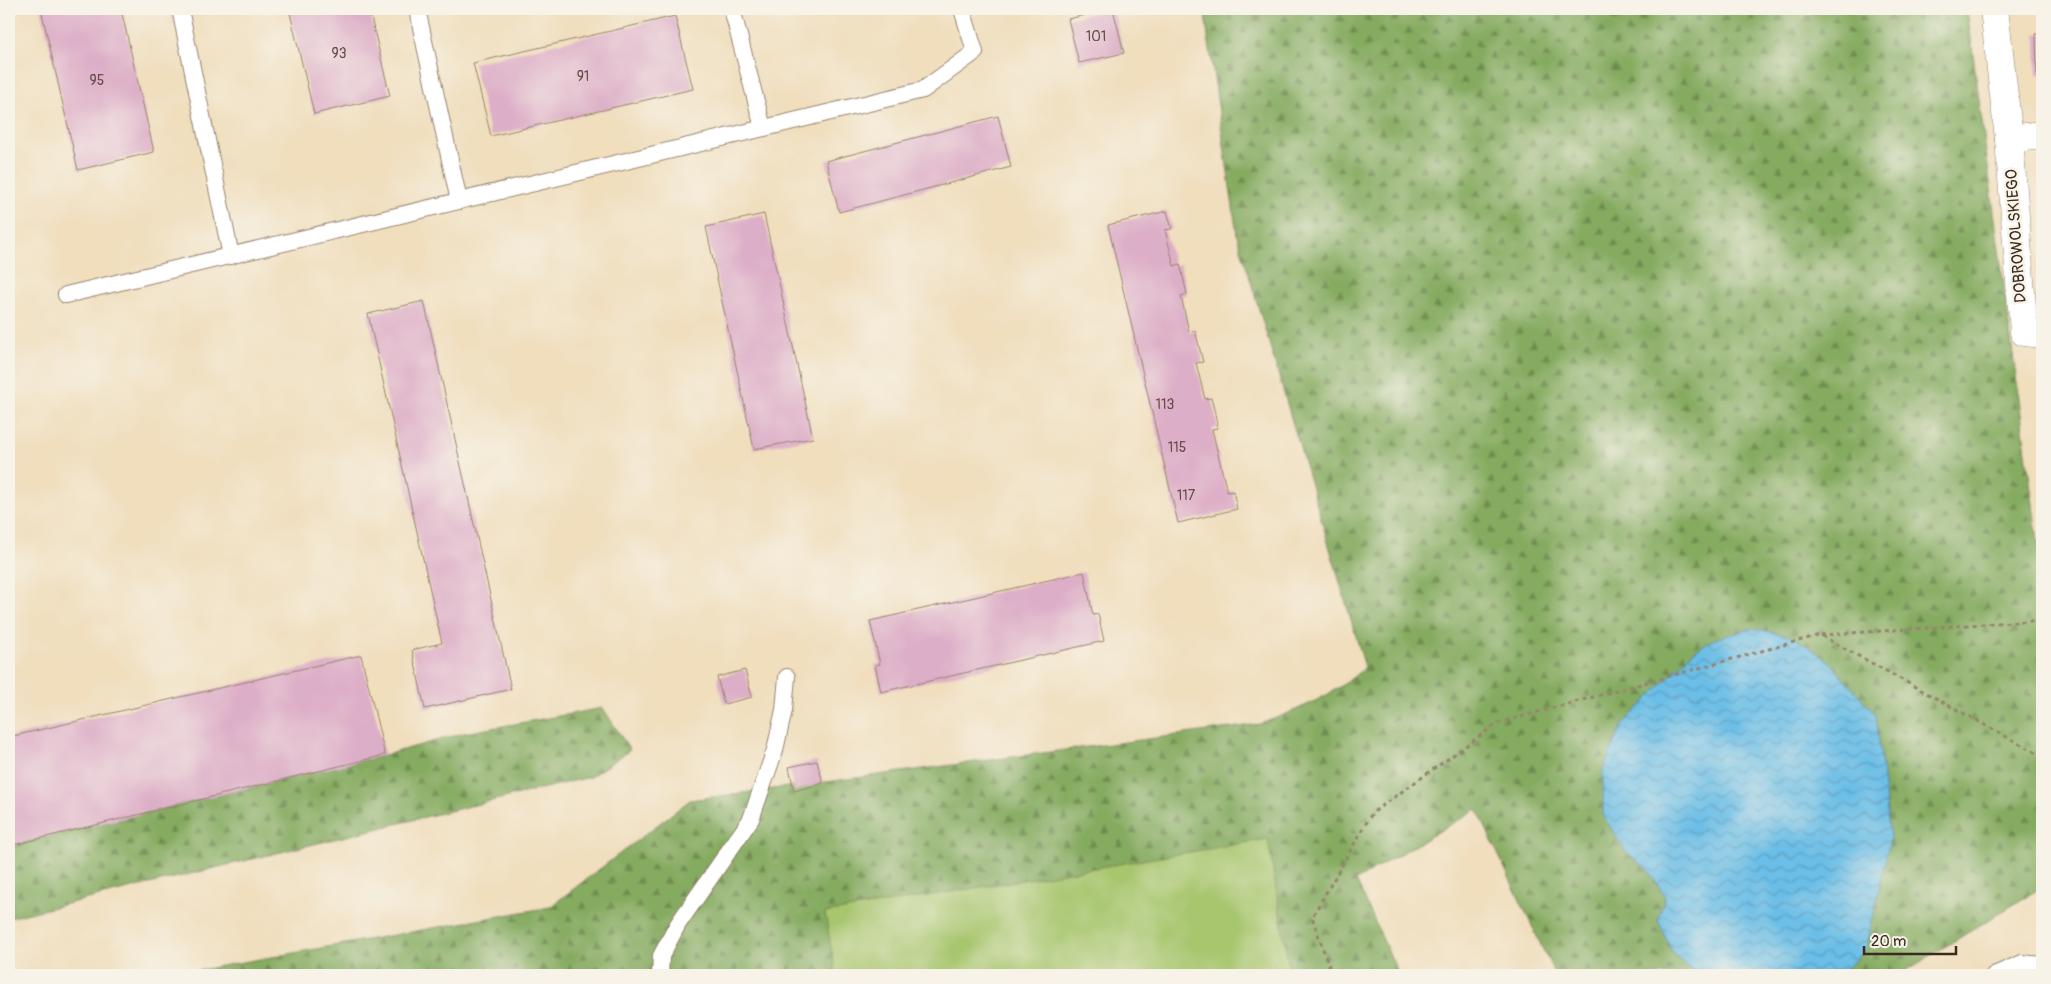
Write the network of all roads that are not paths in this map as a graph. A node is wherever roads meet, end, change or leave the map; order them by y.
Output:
1 (180, 9) edge
2 (417, 9) edge
3 (732, 9) edge
4 (962, 9) edge
5 (1994, 9) edge
6 (763, 128) junction
7 (2042, 135) edge
8 (2009, 140) junction
9 (459, 201) junction
10 (231, 256) junction
11 (66, 295) dead end
12 (2033, 333) edge
13 (787, 677) dead end
14 (2042, 965) edge
15 (660, 975) edge
16 (1994, 975) edge

1 - 10 lane
2 - 9 lane
3 - 6 lane
4 - 6 lane
5 - 8 street, DOBROWOLSKIEGO
6 - 9 lane
7 - 8 street
8 - 12 street, DOBROWOLSKIEGO
9 - 10 lane
10 - 11 lane
13 - 15 lane
14 - 16 lane

